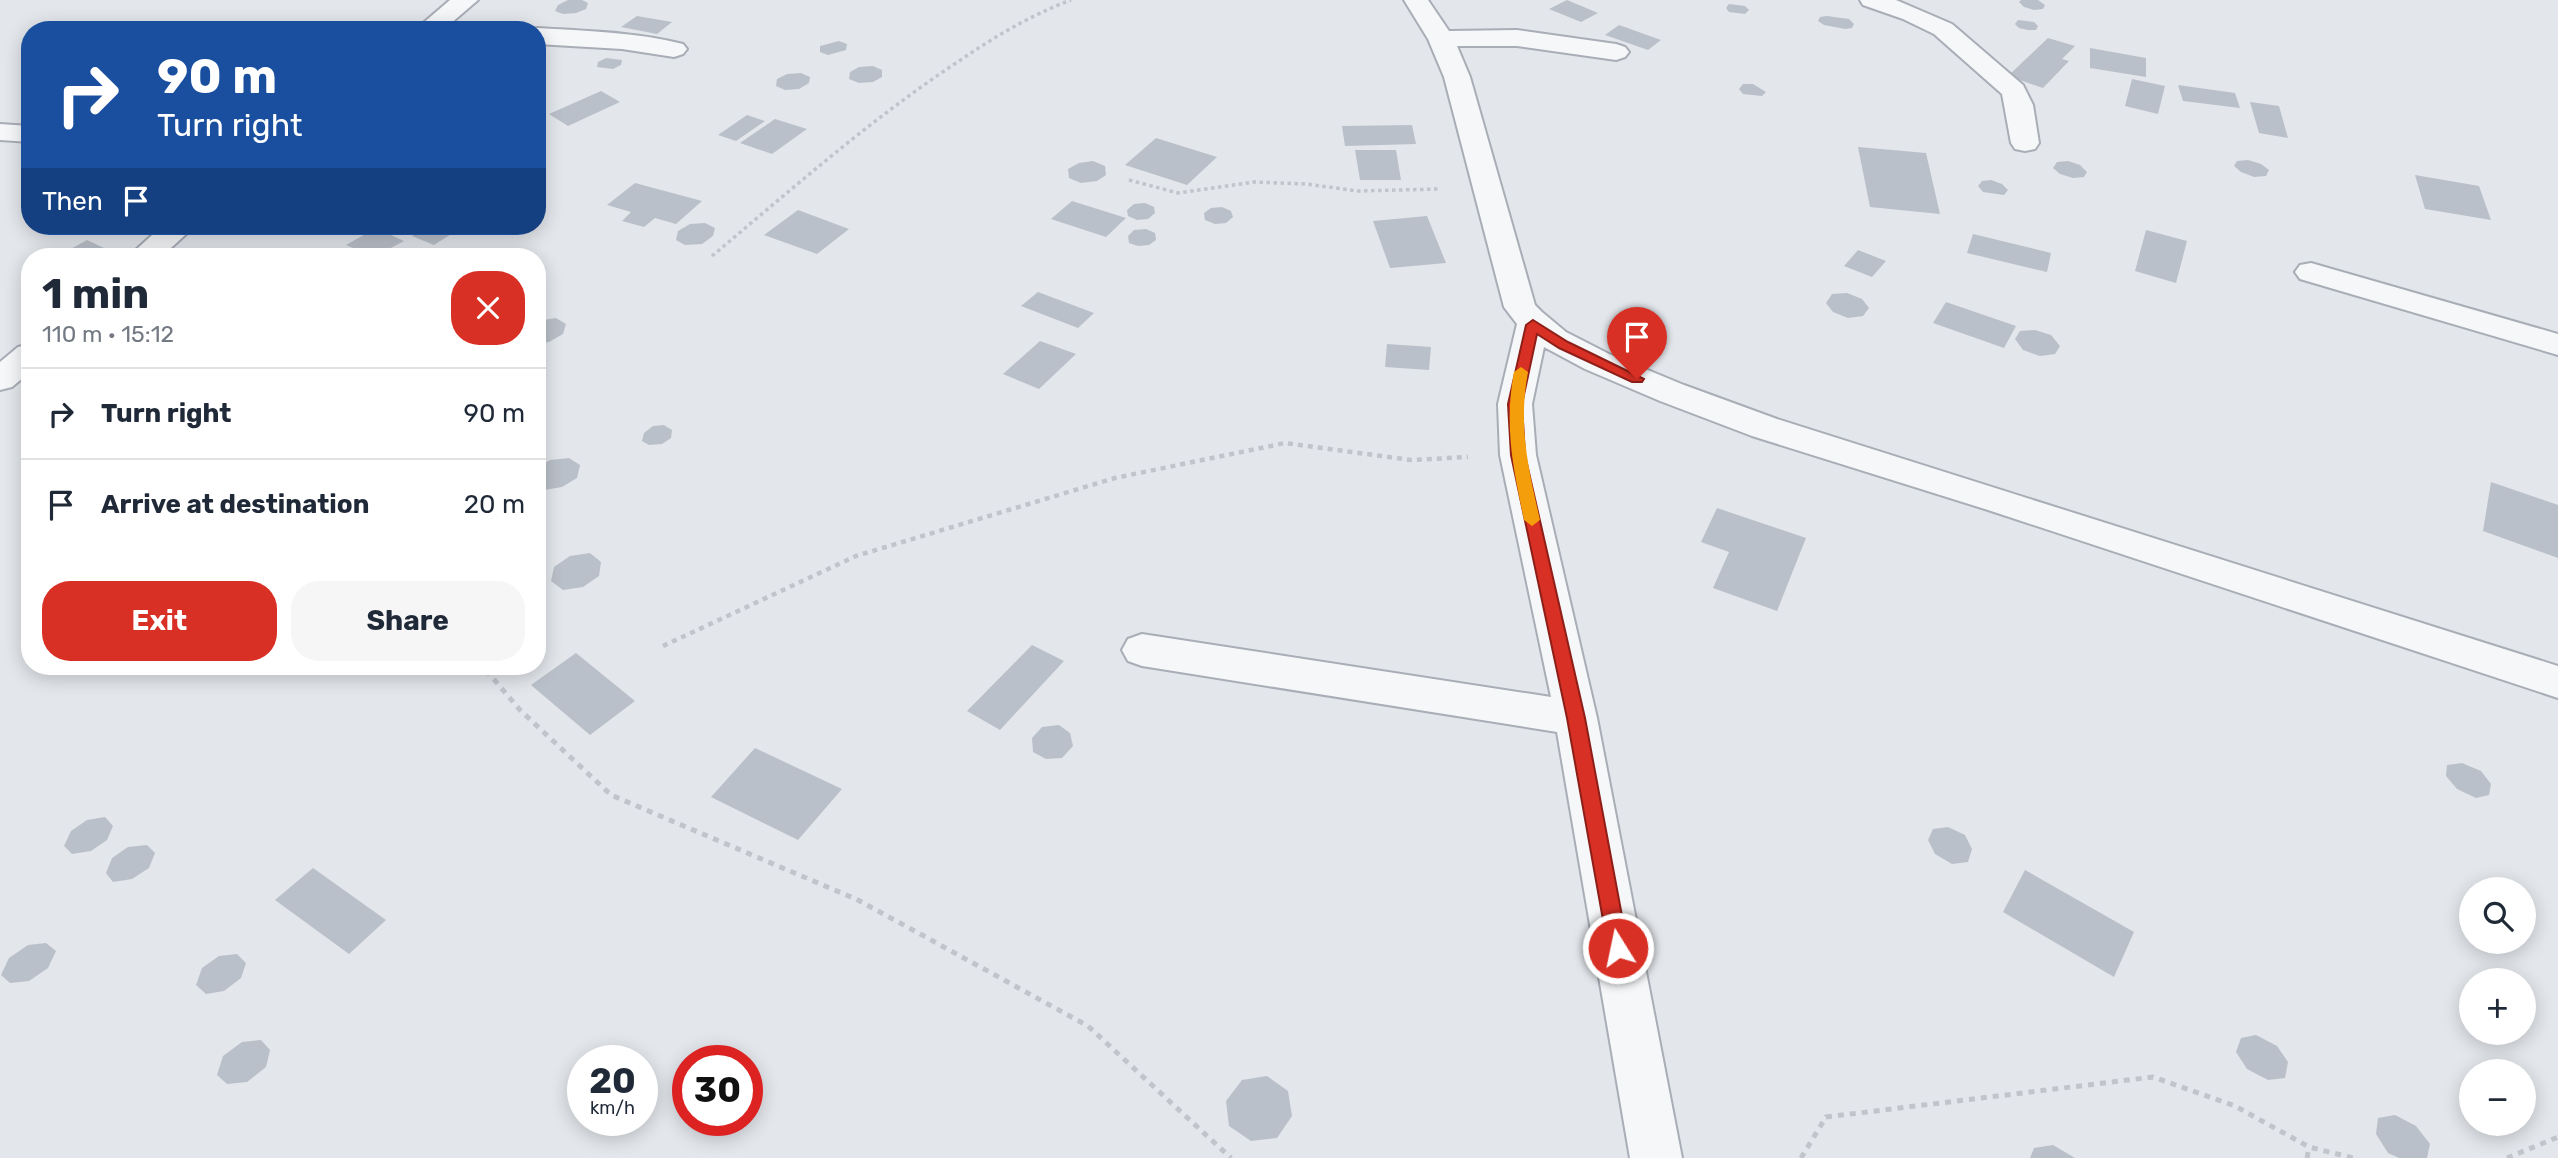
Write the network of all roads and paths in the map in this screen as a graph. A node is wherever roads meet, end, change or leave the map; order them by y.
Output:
1 (466, 0) edge
2 (1071, 0) edge
3 (1416, 0) edge
4 (1872, 0) edge
5 (439, 21) edge
6 (546, 37) edge
7 (1441, 39) junction
8 (674, 49) dead end
9 (1616, 52) dead end
10 (0, 132) edge
11 (21, 133) edge
12 (2025, 143) dead end
13 (1129, 180) dead end
14 (1488, 188) junction
15 (169, 235) edge
16 (154, 248) edge
17 (712, 256) dead end
18 (2311, 271) dead end
19 (1533, 325) junction
20 (2558, 345) edge
21 (21, 362) edge
22 (0, 379) edge
23 (1518, 455) junction
24 (663, 646) dead end
25 (1142, 650) dead end
26 (490, 675) edge
27 (2558, 682) edge
28 (1576, 718) junction
29 (2558, 1137) edge
30 (2309, 1147) junction
31 (1231, 1158) edge
32 (1656, 1158) edge
33 (1801, 1158) edge
34 (2307, 1158) edge
35 (2353, 1158) edge
36 (2507, 1158) edge

1 - 5 street
2 - 17 path
3 - 7 street
4 - 12 street
6 - 8 street
7 - 9 street
7 - 14 street
10 - 11 street
13 - 14 path
14 - 19 street
15 - 16 street
18 - 20 street
19 - 23 street
19 - 27 street
21 - 22 street
23 - 24 path
23 - 28 street
25 - 28 street
26 - 31 path
28 - 32 street
29 - 36 path
30 - 33 path
30 - 34 path
30 - 35 path

